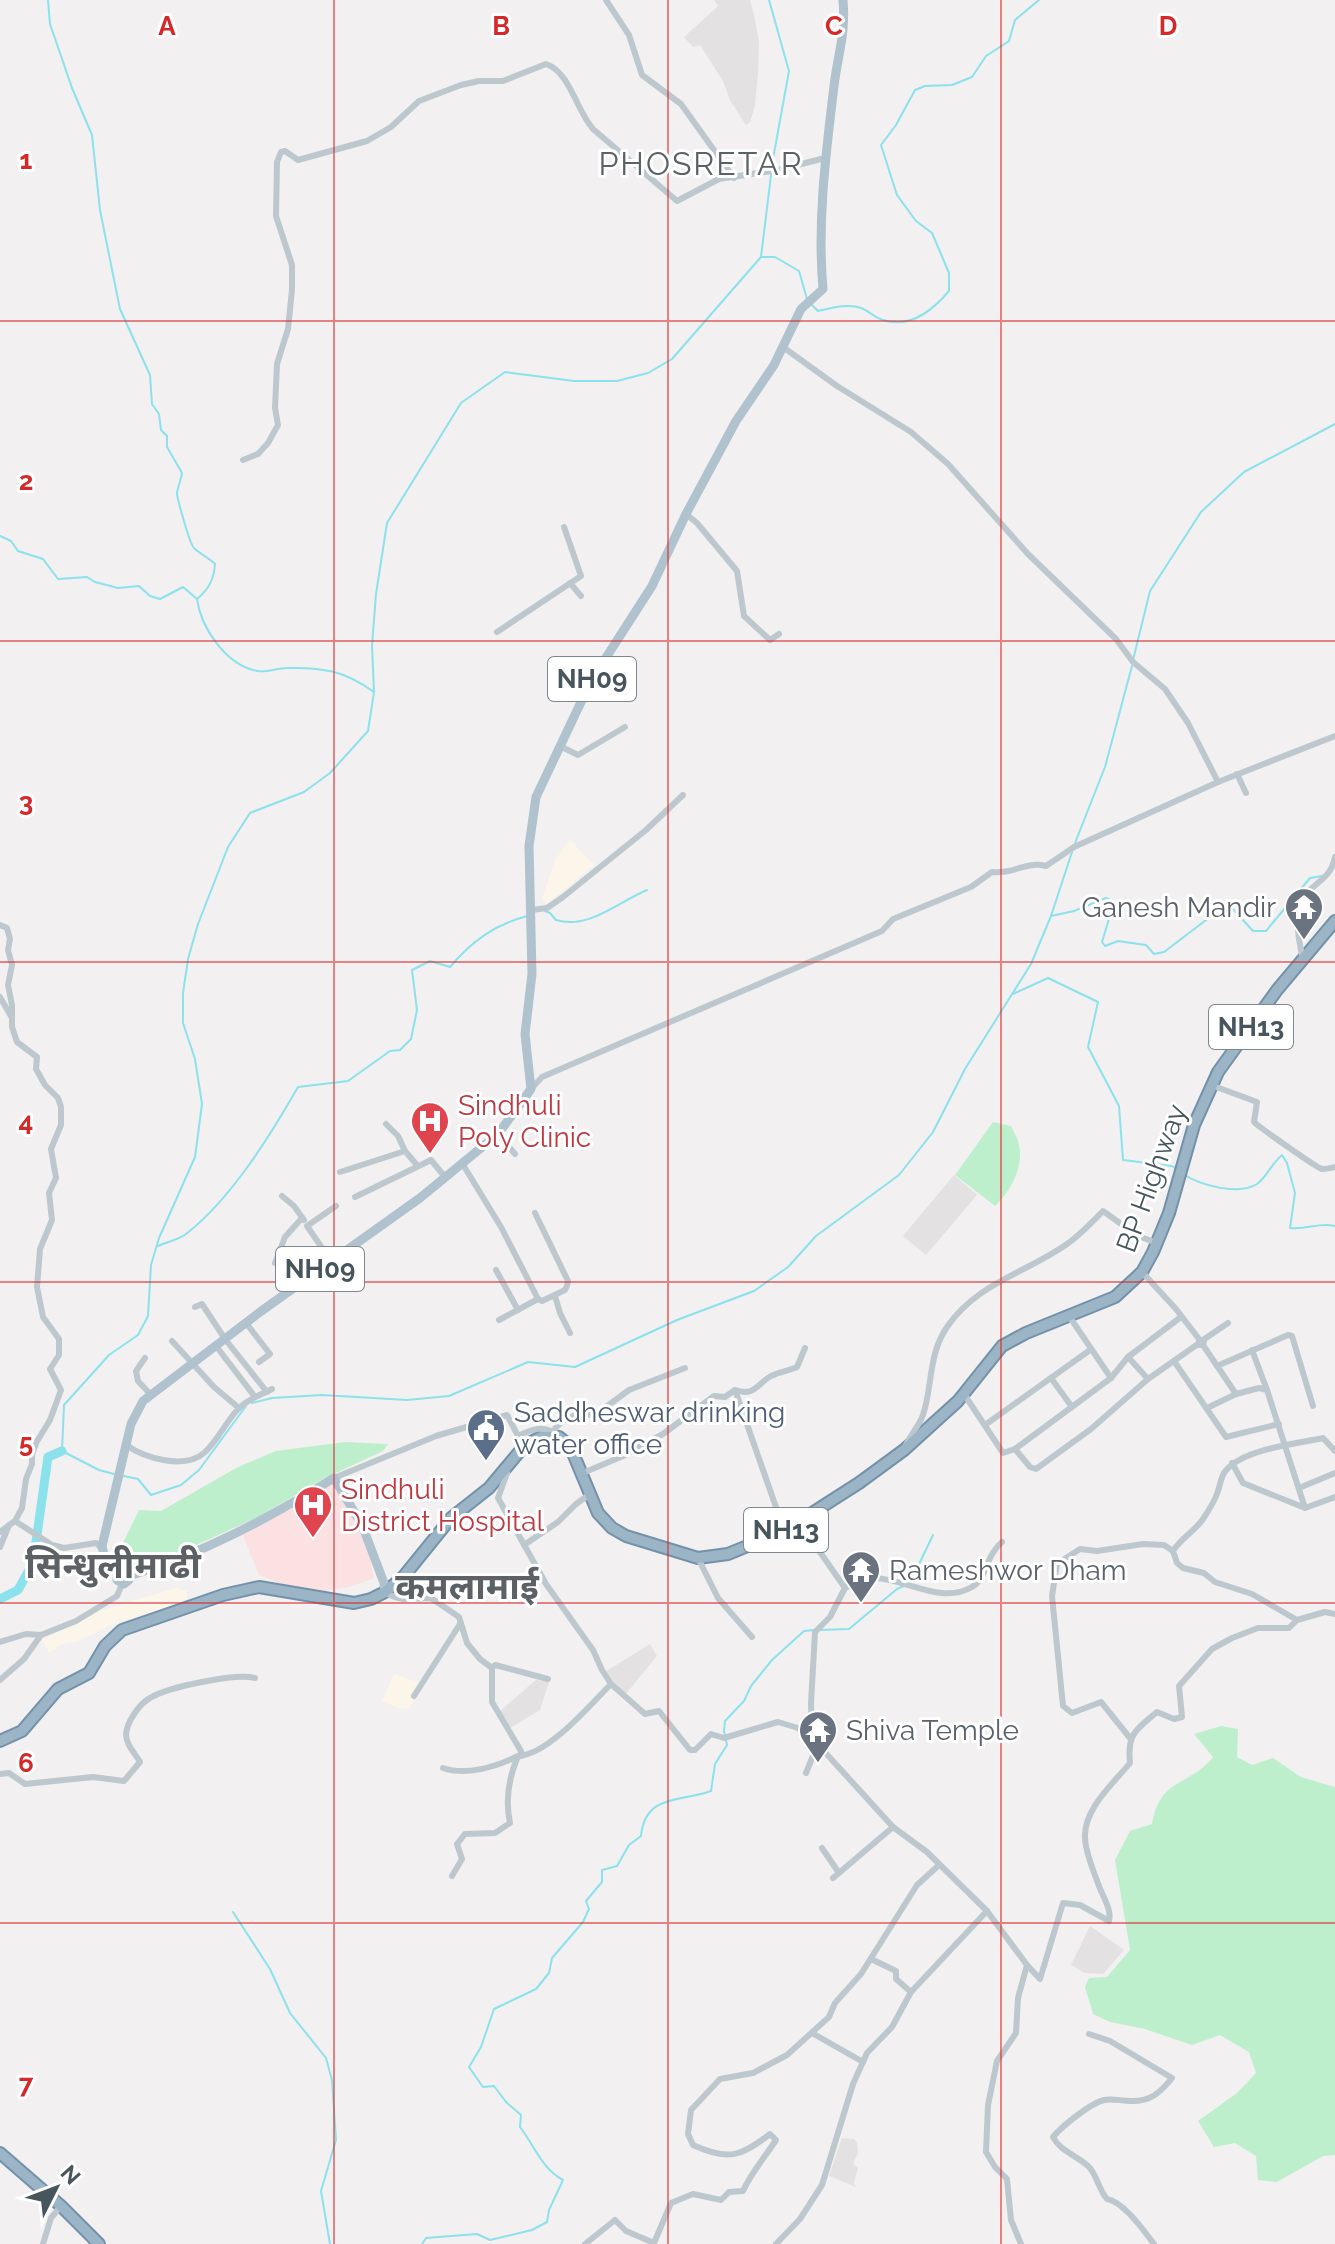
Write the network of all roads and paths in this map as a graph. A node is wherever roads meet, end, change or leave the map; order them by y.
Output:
1 (606, 0) edge
2 (843, 0) edge
3 (825, 158) junction
4 (734, 178) junction
5 (783, 347) junction
6 (243, 460) dead end
7 (686, 514) junction
8 (564, 527) dead end
9 (570, 583) junction
10 (581, 596) dead end
11 (497, 632) dead end
12 (779, 634) dead end
13 (625, 727) dead end
14 (1335, 736) edge
15 (560, 746) junction
16 (1237, 774) junction
17 (1218, 782) junction
18 (1246, 793) dead end
19 (683, 795) dead end
20 (1335, 857) edge
21 (532, 910) junction
22 (1335, 921) edge
23 (0, 925) edge
24 (1303, 959) junction
25 (0, 997) edge
26 (12, 1018) junction
27 (1211, 1085) junction
28 (531, 1089) junction
29 (386, 1124) dead end
30 (498, 1134) junction
31 (405, 1151) junction
32 (515, 1154) dead end
33 (462, 1163) junction
34 (417, 1165) junction
35 (1335, 1167) edge
36 (340, 1172) dead end
37 (445, 1177) junction
38 (282, 1196) dead end
39 (355, 1197) dead end
40 (336, 1206) dead end
41 (535, 1213) dead end
42 (302, 1218) junction
43 (307, 1226) junction
44 (1157, 1243) junction
45 (331, 1261) junction
46 (275, 1263) dead end
47 (496, 1270) dead end
48 (1142, 1272) junction
49 (555, 1296) junction
50 (538, 1299) junction
51 (195, 1307) dead end
52 (518, 1310) junction
53 (1069, 1316) junction
54 (1181, 1317) junction
55 (499, 1320) dead end
56 (246, 1323) junction
57 (1228, 1323) dead end
58 (570, 1333) dead end
59 (172, 1341) dead end
60 (220, 1342) junction
61 (1201, 1342) junction
62 (805, 1348) dead end
63 (1090, 1350) junction
64 (1252, 1350) junction
65 (1128, 1357) junction
66 (145, 1358) dead end
67 (1174, 1361) junction
68 (259, 1362) dead end
69 (192, 1364) junction
70 (1217, 1366) junction
71 (685, 1368) dead end
72 (254, 1376) junction
73 (1051, 1378) junction
74 (1111, 1378) junction
75 (1148, 1379) junction
76 (244, 1383) junction
77 (735, 1390) junction
78 (1267, 1390) junction
79 (964, 1394) junction
80 (1236, 1394) junction
81 (151, 1395) junction
82 (255, 1397) junction
83 (1313, 1406) dead end
84 (1072, 1407) junction
85 (239, 1408) junction
86 (1207, 1408) junction
87 (1279, 1424) junction
88 (985, 1425) junction
89 (556, 1434) junction
90 (1285, 1443) junction
91 (1015, 1449) junction
92 (125, 1450) junction
93 (904, 1450) junction
94 (1335, 1451) edge
95 (511, 1462) junction
96 (1232, 1463) junction
97 (583, 1473) junction
98 (1335, 1473) edge
99 (334, 1478) junction
100 (1299, 1488) junction
101 (590, 1494) junction
102 (1335, 1497) edge
103 (1305, 1508) junction
104 (798, 1521) junction
105 (15, 1523) junction
106 (753, 1524) dead end
107 (784, 1531) junction
108 (0, 1532) edge
109 (1002, 1542) dead end
110 (758, 1543) junction
111 (524, 1545) junction
112 (0, 1547) edge
113 (102, 1549) junction
114 (1173, 1551) junction
115 (698, 1558) junction
116 (123, 1578) junction
117 (845, 1588) junction
118 (385, 1592) junction
119 (1335, 1614) edge
120 (1297, 1620) junction
121 (460, 1624) junction
122 (41, 1635) junction
123 (752, 1637) dead end
124 (0, 1642) edge
125 (492, 1668) junction
126 (255, 1678) dead end
127 (548, 1679) dead end
128 (0, 1680) edge
129 (611, 1684) junction
130 (414, 1696) dead end
131 (812, 1738) junction
132 (1130, 1738) junction
133 (0, 1741) edge
134 (817, 1746) junction
135 (519, 1756) junction
136 (443, 1768) dead end
137 (806, 1773) dead end
138 (0, 1774) edge
139 (893, 1827) junction
140 (822, 1848) dead end
141 (939, 1865) junction
142 (452, 1876) dead end
143 (987, 1911) junction
144 (871, 1959) junction
145 (1027, 1965) junction
146 (911, 1992) junction
147 (812, 2033) junction
148 (1089, 2034) dead end
149 (863, 2062) junction
150 (0, 2153) edge
151 (61, 2206) junction
152 (43, 2244) edge
153 (99, 2244) edge
154 (585, 2244) edge
155 (776, 2244) edge
156 (1021, 2244) edge
157 (1154, 2244) edge

1 - 4 street
2 - 3 main road, NH09
3 - 4 street
3 - 5 main road, NH09
4 - 6 street
5 - 7 main road, NH09
5 - 17 street
7 - 12 street
7 - 15 main road, NH09
8 - 9 street
9 - 10 street
9 - 11 street
13 - 15 street
14 - 16 street
15 - 21 main road, NH09
16 - 17 street
16 - 18 street
17 - 28 street
19 - 21 street
20 - 24 street
21 - 28 main road, NH09
22 - 24 highway, BP Highway / NH13
23 - 26 street
24 - 27 highway, BP Highway / NH13
25 - 26 street
26 - 105 street
27 - 35 street
27 - 44 highway, BP Highway / NH13
28 - 30 main road, NH09
29 - 31 street
30 - 32 street
30 - 33 main road, NH09
31 - 34 street
31 - 36 street
33 - 37 main road, NH09
33 - 50 street
34 - 37 street
34 - 39 street
37 - 45 main road, NH09
38 - 42 street
40 - 43 street
41 - 49 street
42 - 43 street
42 - 46 street
43 - 45 street
44 - 48 highway, BP Highway / NH13
44 - 93 street
45 - 56 main road, NH09
47 - 52 street
48 - 53 highway, BP Highway / NH13
48 - 54 street
49 - 50 street
49 - 58 street
50 - 52 street
51 - 60 street
52 - 55 street
53 - 63 street
53 - 79 highway, BP Highway / NH13
54 - 61 street
54 - 65 street
56 - 60 main road, NH09
56 - 68 street
57 - 61 street
59 - 69 street
60 - 69 main road, NH09
60 - 72 street
60 - 76 street
61 - 67 street
61 - 70 street
62 - 77 street
63 - 73 street
63 - 74 street
64 - 70 street
64 - 78 street
64 - 83 street
65 - 74 street
65 - 75 street
66 - 81 street
67 - 75 street
67 - 86 street
69 - 81 main road, NH09
69 - 85 street
70 - 80 street
71 - 89 street
72 - 76 street
72 - 82 street
73 - 84 street
73 - 88 street
74 - 84 street
75 - 91 street
76 - 82 street
77 - 97 street
77 - 107 street
78 - 80 street
78 - 87 street
79 - 88 street
79 - 93 highway, BP Highway / NH13
80 - 86 street
81 - 92 main road, NH09
82 - 85 street
84 - 91 street
85 - 92 street
86 - 87 street
87 - 90 street
88 - 91 street
89 - 95 highway
89 - 97 highway, BP Highway / NH13
89 - 99 street
90 - 94 street
90 - 96 street
90 - 100 street
92 - 113 main road, NH09
93 - 104 highway, BP Highway / NH13
95 - 111 street
95 - 118 highway
96 - 103 street
96 - 114 street
97 - 101 highway, BP Highway / NH13
98 - 100 street
99 - 116 main road
99 - 118 main road
100 - 103 street
101 - 111 street
101 - 115 highway, BP Highway / NH13
102 - 103 street
104 - 107 highway, BP Highway / NH13
104 - 117 street
105 - 108 street
105 - 112 street
105 - 113 street
106 - 110 street
107 - 110 highway, BP Highway / NH13
109 - 117 street
110 - 115 highway, BP Highway / NH13
111 - 129 street
113 - 116 main road
114 - 120 street
114 - 132 street
115 - 123 street
116 - 122 street
117 - 131 street
118 - 121 street
118 - 133 highway
119 - 120 street
120 - 132 street
121 - 125 street
121 - 130 street
122 - 124 street
122 - 128 street
125 - 127 street
125 - 135 street
126 - 138 street
129 - 131 street
129 - 135 street
131 - 134 street
132 - 145 street
134 - 137 street
134 - 139 street
135 - 136 street
135 - 142 street
139 - 140 street
139 - 141 street
141 - 143 street
141 - 144 street
143 - 145 street
143 - 146 street
144 - 146 street
144 - 147 street
145 - 156 street
146 - 149 street
147 - 149 street
147 - 154 street
148 - 157 street
149 - 155 street
150 - 151 highway
151 - 152 street
151 - 153 highway

